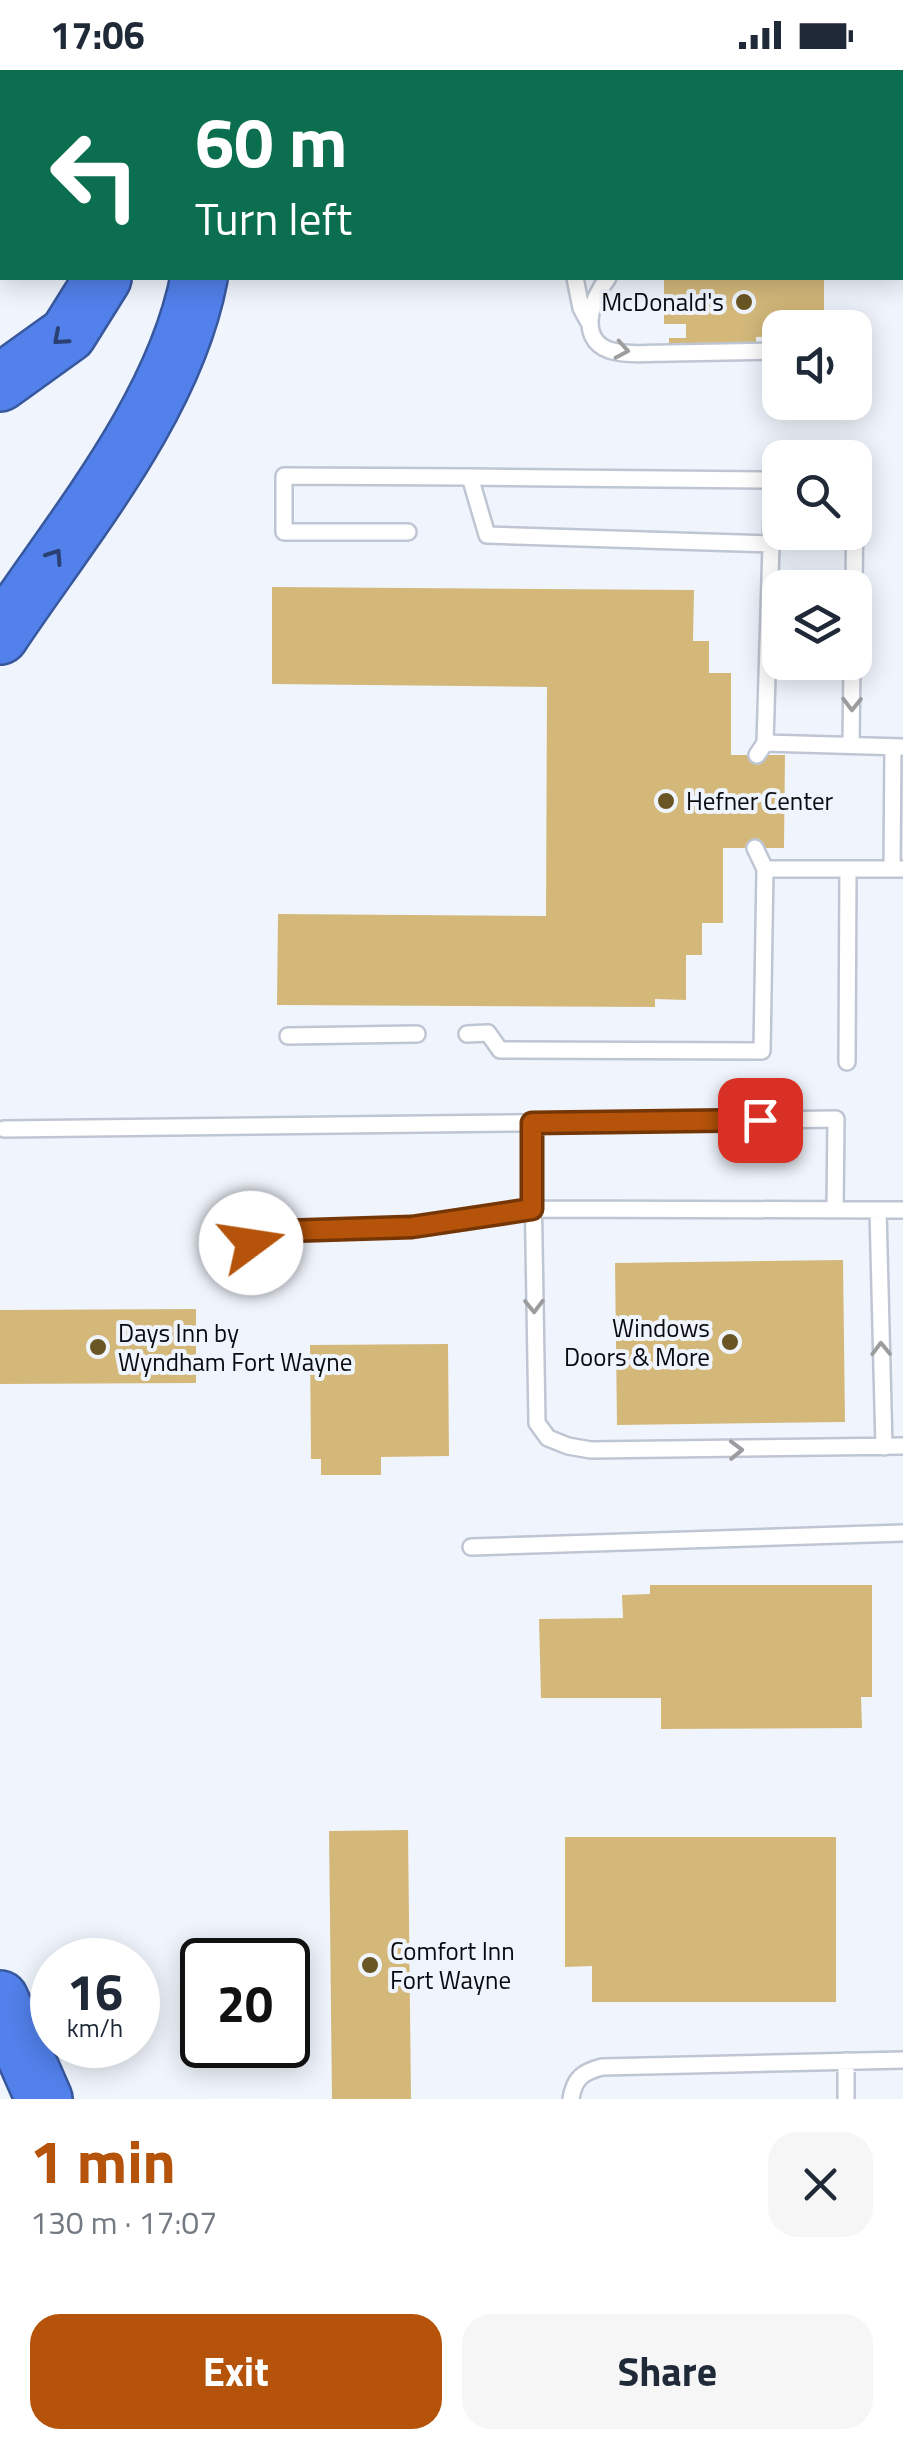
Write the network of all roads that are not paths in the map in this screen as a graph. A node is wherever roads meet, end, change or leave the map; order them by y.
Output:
1 (102, 280) edge
2 (198, 280) edge
3 (575, 280) edge
4 (606, 280) edge
5 (590, 325) junction
6 (762, 351) edge
7 (0, 383) edge
8 (470, 477) junction
9 (762, 480) edge
10 (408, 532) dead end
11 (762, 544) edge
12 (770, 550) edge
13 (0, 636) edge
14 (852, 680) edge
15 (851, 746) junction
16 (898, 747) edge
17 (755, 848) dead end
18 (765, 869) junction
19 (848, 869) junction
20 (898, 869) edge
21 (417, 1034) dead end
22 (466, 1034) dead end
23 (288, 1036) dead end
24 (847, 1062) dead end
25 (532, 1123) junction
26 (4, 1129) dead end
27 (532, 1209) junction
28 (836, 1210) junction
29 (878, 1210) junction
30 (903, 1210) edge
31 (226, 1265) dead end
32 (903, 1446) edge
33 (884, 1447) junction
34 (903, 1534) edge
35 (471, 1547) dead end
36 (0, 1999) edge
37 (903, 2060) edge
38 (846, 2061) junction
39 (44, 2099) edge
40 (571, 2099) edge
41 (846, 2099) edge

1 -> 7 highway
13 -> 2 highway
3 - 5 lane
4 - 5 lane
5 -> 6 lane
8 - 9 lane
8 - 10 lane
8 - 11 lane
12 - 15 lane
14 -> 15 lane
15 - 16 lane
16 - 20 lane
17 - 18 lane
18 - 19 lane
18 - 22 lane
19 - 20 lane
19 - 24 lane
21 - 23 lane
25 - 26 lane
25 - 27 lane
25 - 28 lane
27 - 28 lane
27 - 31 lane
27 -> 33 lane
28 - 29 lane
29 - 30 lane
33 -> 29 lane
32 - 33 lane
34 - 35 lane
36 - 39 highway
37 - 38 lane
38 - 40 lane
38 - 41 lane

